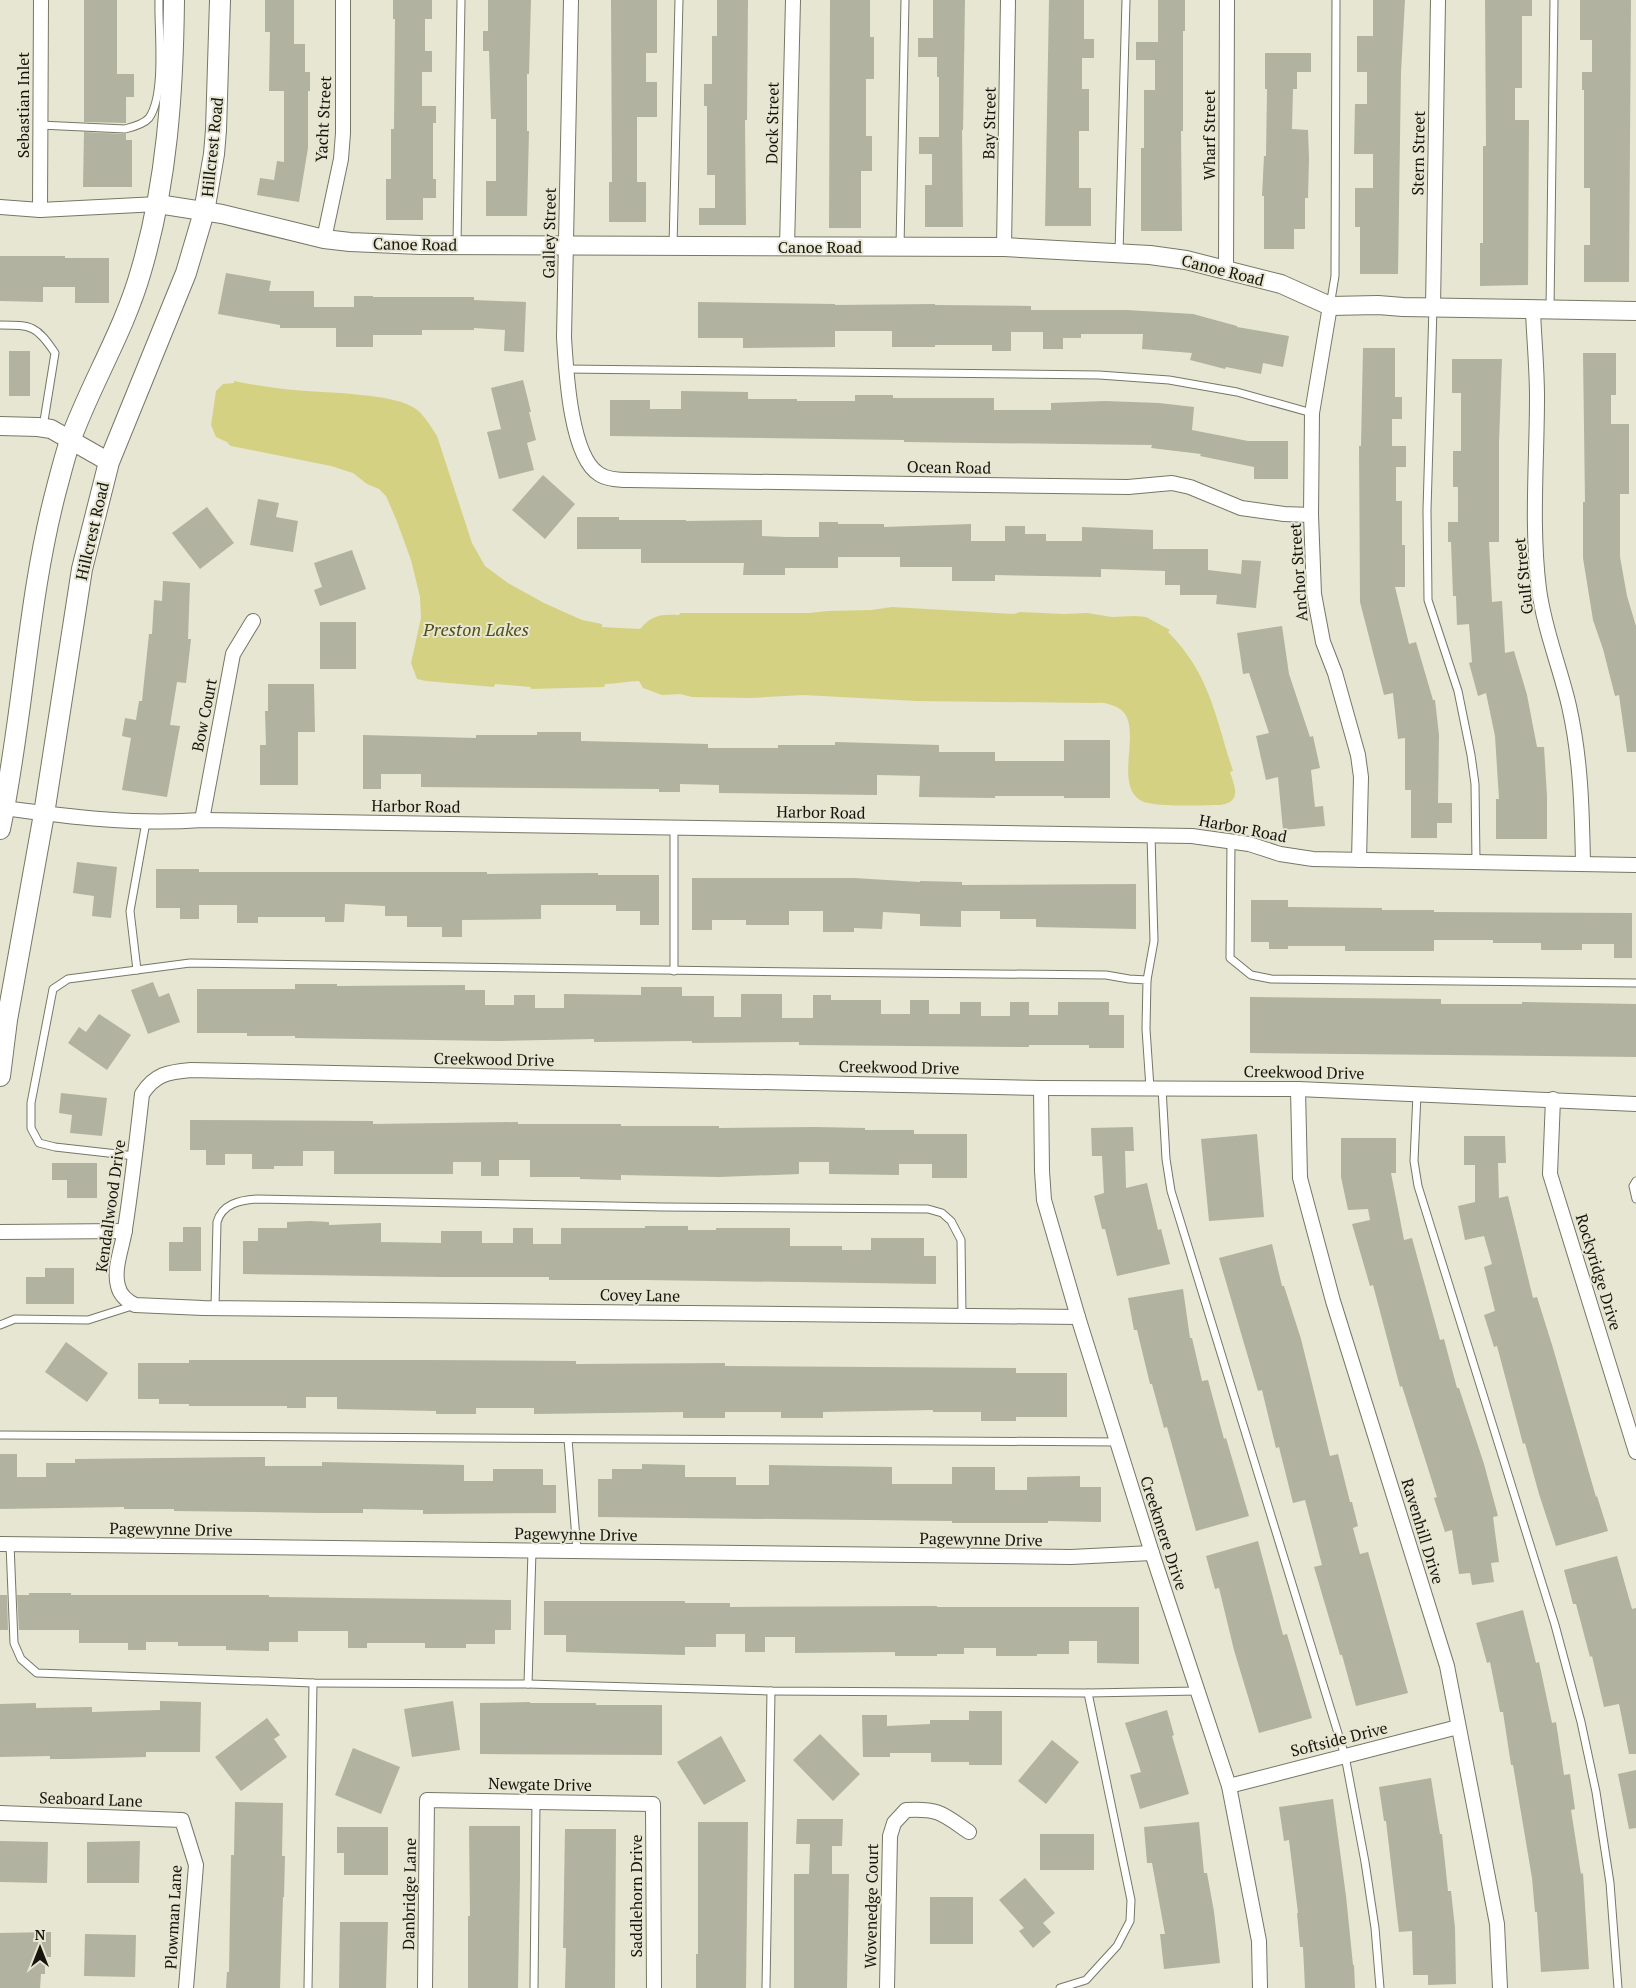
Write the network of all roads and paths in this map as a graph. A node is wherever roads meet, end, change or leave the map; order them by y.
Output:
1 (41, 0) edge
2 (159, 0) edge
3 (174, 0) edge
4 (220, 0) edge
5 (343, 0) edge
6 (461, 0) edge
7 (571, 0) edge
8 (679, 0) edge
9 (793, 0) edge
10 (905, 0) edge
11 (1008, 0) edge
12 (1126, 0) edge
13 (1227, 0) edge
14 (1336, 0) edge
15 (1438, 0) edge
16 (1554, 0) edge
17 (40, 125) junction
18 (158, 204) junction
19 (0, 207) edge
20 (40, 210) junction
21 (204, 212) junction
22 (324, 239) junction
23 (457, 245) junction
24 (567, 246) junction
25 (673, 246) junction
26 (787, 247) junction
27 (900, 247) junction
28 (1004, 247) junction
29 (1119, 253) junction
30 (1226, 270) junction
31 (1330, 306) junction
32 (1433, 307) junction
33 (1542, 310) junction
34 (1636, 311) edge
35 (0, 325) edge
36 (566, 369) junction
37 (1312, 414) junction
38 (0, 426) edge
39 (43, 428) junction
40 (70, 441) junction
41 (109, 462) junction
42 (587, 464) joint
43 (1311, 515) junction
44 (253, 621) dead end
45 (4, 808) junction
46 (44, 814) junction
47 (202, 820) junction
48 (146, 822) junction
49 (674, 828) junction
50 (0, 829) edge
51 (1151, 835) junction
52 (1231, 842) junction
53 (1359, 860) junction
54 (1476, 862) junction
55 (1583, 864) junction
56 (1636, 865) edge
57 (137, 970) junction
58 (674, 971) junction
59 (1147, 980) junction
60 (1636, 983) edge
61 (4, 1020) edge
62 (0, 1076) edge
63 (162, 1076) joint
64 (1040, 1088) junction
65 (1156, 1088) junction
66 (1298, 1089) junction
67 (1417, 1093) junction
68 (1553, 1099) junction
69 (1636, 1104) edge
70 (135, 1156) junction
71 (1636, 1181) edge
72 (1636, 1199) edge
73 (125, 1231) junction
74 (0, 1232) edge
75 (135, 1305) junction
76 (209, 1308) junction
77 (962, 1316) junction
78 (1078, 1317) junction
79 (0, 1325) edge
80 (0, 1435) edge
81 (568, 1439) junction
82 (1117, 1442) junction
83 (1636, 1452) edge
84 (5, 1544) edge
85 (532, 1551) junction
86 (577, 1551) junction
87 (1152, 1553) junction
88 (313, 1683) junction
89 (528, 1684) junction
90 (771, 1690) junction
91 (1198, 1691) junction
92 (1088, 1693) junction
93 (1458, 1727) junction
94 (1346, 1756) junction
95 (1229, 1786) junction
96 (427, 1800) joint
97 (536, 1802) junction
98 (653, 1804) joint
99 (0, 1813) edge
100 (182, 1820) joint
101 (969, 1832) dead end
102 (186, 1988) edge
103 (308, 1988) edge
104 (425, 1988) edge
105 (534, 1988) edge
106 (654, 1988) edge
107 (766, 1988) edge
108 (887, 1988) edge
109 (1060, 1988) edge
110 (1260, 1988) edge
111 (1380, 1988) edge
112 (1500, 1988) edge
113 (1618, 1988) edge

1 - 17 street, Sebastian Inlet
2 - 17 lane
3 - 18 main road
4 - 21 main road, Hillcrest Road
5 - 22 street, Yacht Street
6 - 23 lane
7 - 24 street, Galley Street
8 - 25 lane
9 - 26 street, Dock Street
10 - 27 lane
11 - 28 street, Bay Street
12 - 29 lane
13 - 30 street, Wharf Street
14 - 31 lane
15 - 32 street, Stern Street
16 - 33 lane
17 - 20 street, Sebastian Inlet
18 - 20 street, Canoe Road
18 - 21 street, Canoe Road
18 - 40 main road
19 - 20 street, Canoe Road
21 - 22 street, Canoe Road
21 - 41 main road, Hillcrest Road
22 - 23 street, Canoe Road
23 - 24 street, Canoe Road
24 - 25 street, Canoe Road
24 - 36 street, Galley Street
25 - 26 street, Canoe Road
26 - 27 street, Canoe Road
27 - 28 street, Canoe Road
28 - 29 street, Canoe Road
29 - 30 street, Canoe Road
30 - 31 street, Canoe Road
31 - 32 street, Canoe Road
31 - 37 street, Anchor Street
32 - 33 street, Canoe Road
32 - 54 lane
33 - 34 street, Canoe Road
33 - 55 street, Gulf Street
35 - 39 lane
36 - 37 lane
36 - 42 street, Galley Street
37 - 43 street, Anchor Street
38 - 39 street
39 - 40 street
40 - 41 street
40 - 45 main road
41 - 46 main road, Hillcrest Road
42 - 43 street, Ocean Road
43 - 53 street, Anchor Street
44 - 47 street, Bow Court
45 - 46 street, Harbor Road
45 - 50 main road
46 - 48 street, Harbor Road
46 - 61 main road, Hillcrest Road
47 - 48 street, Harbor Road
47 - 49 street, Harbor Road
48 - 57 lane
49 - 51 street, Harbor Road
49 - 58 lane
51 - 52 street, Harbor Road
51 - 59 lane
52 - 53 street, Harbor Road
52 - 60 lane
53 - 54 street, Harbor Road
54 - 55 street, Harbor Road
55 - 56 street, Harbor Road
57 - 58 lane
57 - 70 lane
58 - 59 lane
59 - 65 lane
61 - 62 main road, Hillcrest Road
63 - 64 street, Creekwood Drive
63 - 70 street, Kendallwood Drive
64 - 65 street, Creekwood Drive
64 - 78 street, Creekmere Drive
65 - 66 street, Creekwood Drive
65 - 94 lane
66 - 67 street, Creekwood Drive
66 - 93 street, Ravenhill Drive
67 - 68 street, Creekwood Drive
67 - 113 lane
68 - 69 street, Creekwood Drive
68 - 83 street, Rockyridge Drive
70 - 73 street, Kendallwood Drive
71 - 72 lane
73 - 74 street
73 - 75 street, Kendallwood Drive
75 - 76 street
75 - 79 lane
76 - 77 street, Covey Lane
76 - 77 lane
77 - 78 street, Covey Lane
78 - 82 street, Creekmere Drive
80 - 81 lane
81 - 82 lane
81 - 86 lane
82 - 87 street, Creekmere Drive
84 - 85 street, Pagewynne Drive
84 - 88 lane
85 - 86 street, Pagewynne Drive
85 - 89 lane
86 - 87 street, Pagewynne Drive
87 - 91 street, Creekmere Drive
88 - 89 lane
88 - 103 lane
89 - 90 lane
90 - 92 lane
90 - 107 lane
91 - 92 lane
91 - 95 street, Creekmere Drive
92 - 109 lane
93 - 94 street, Softside Drive
93 - 112 street, Ravenhill Drive
94 - 95 street, Softside Drive
94 - 111 lane
95 - 110 street, Creekmere Drive
96 - 97 street, Newgate Drive
96 - 104 street, Danbridge Lane
97 - 98 street, Newgate Drive
97 - 105 lane
98 - 106 street, Saddlehorn Drive
99 - 100 street, Seaboard Lane
100 - 102 street, Plowman Lane
101 - 108 street, Wovenedge Court

